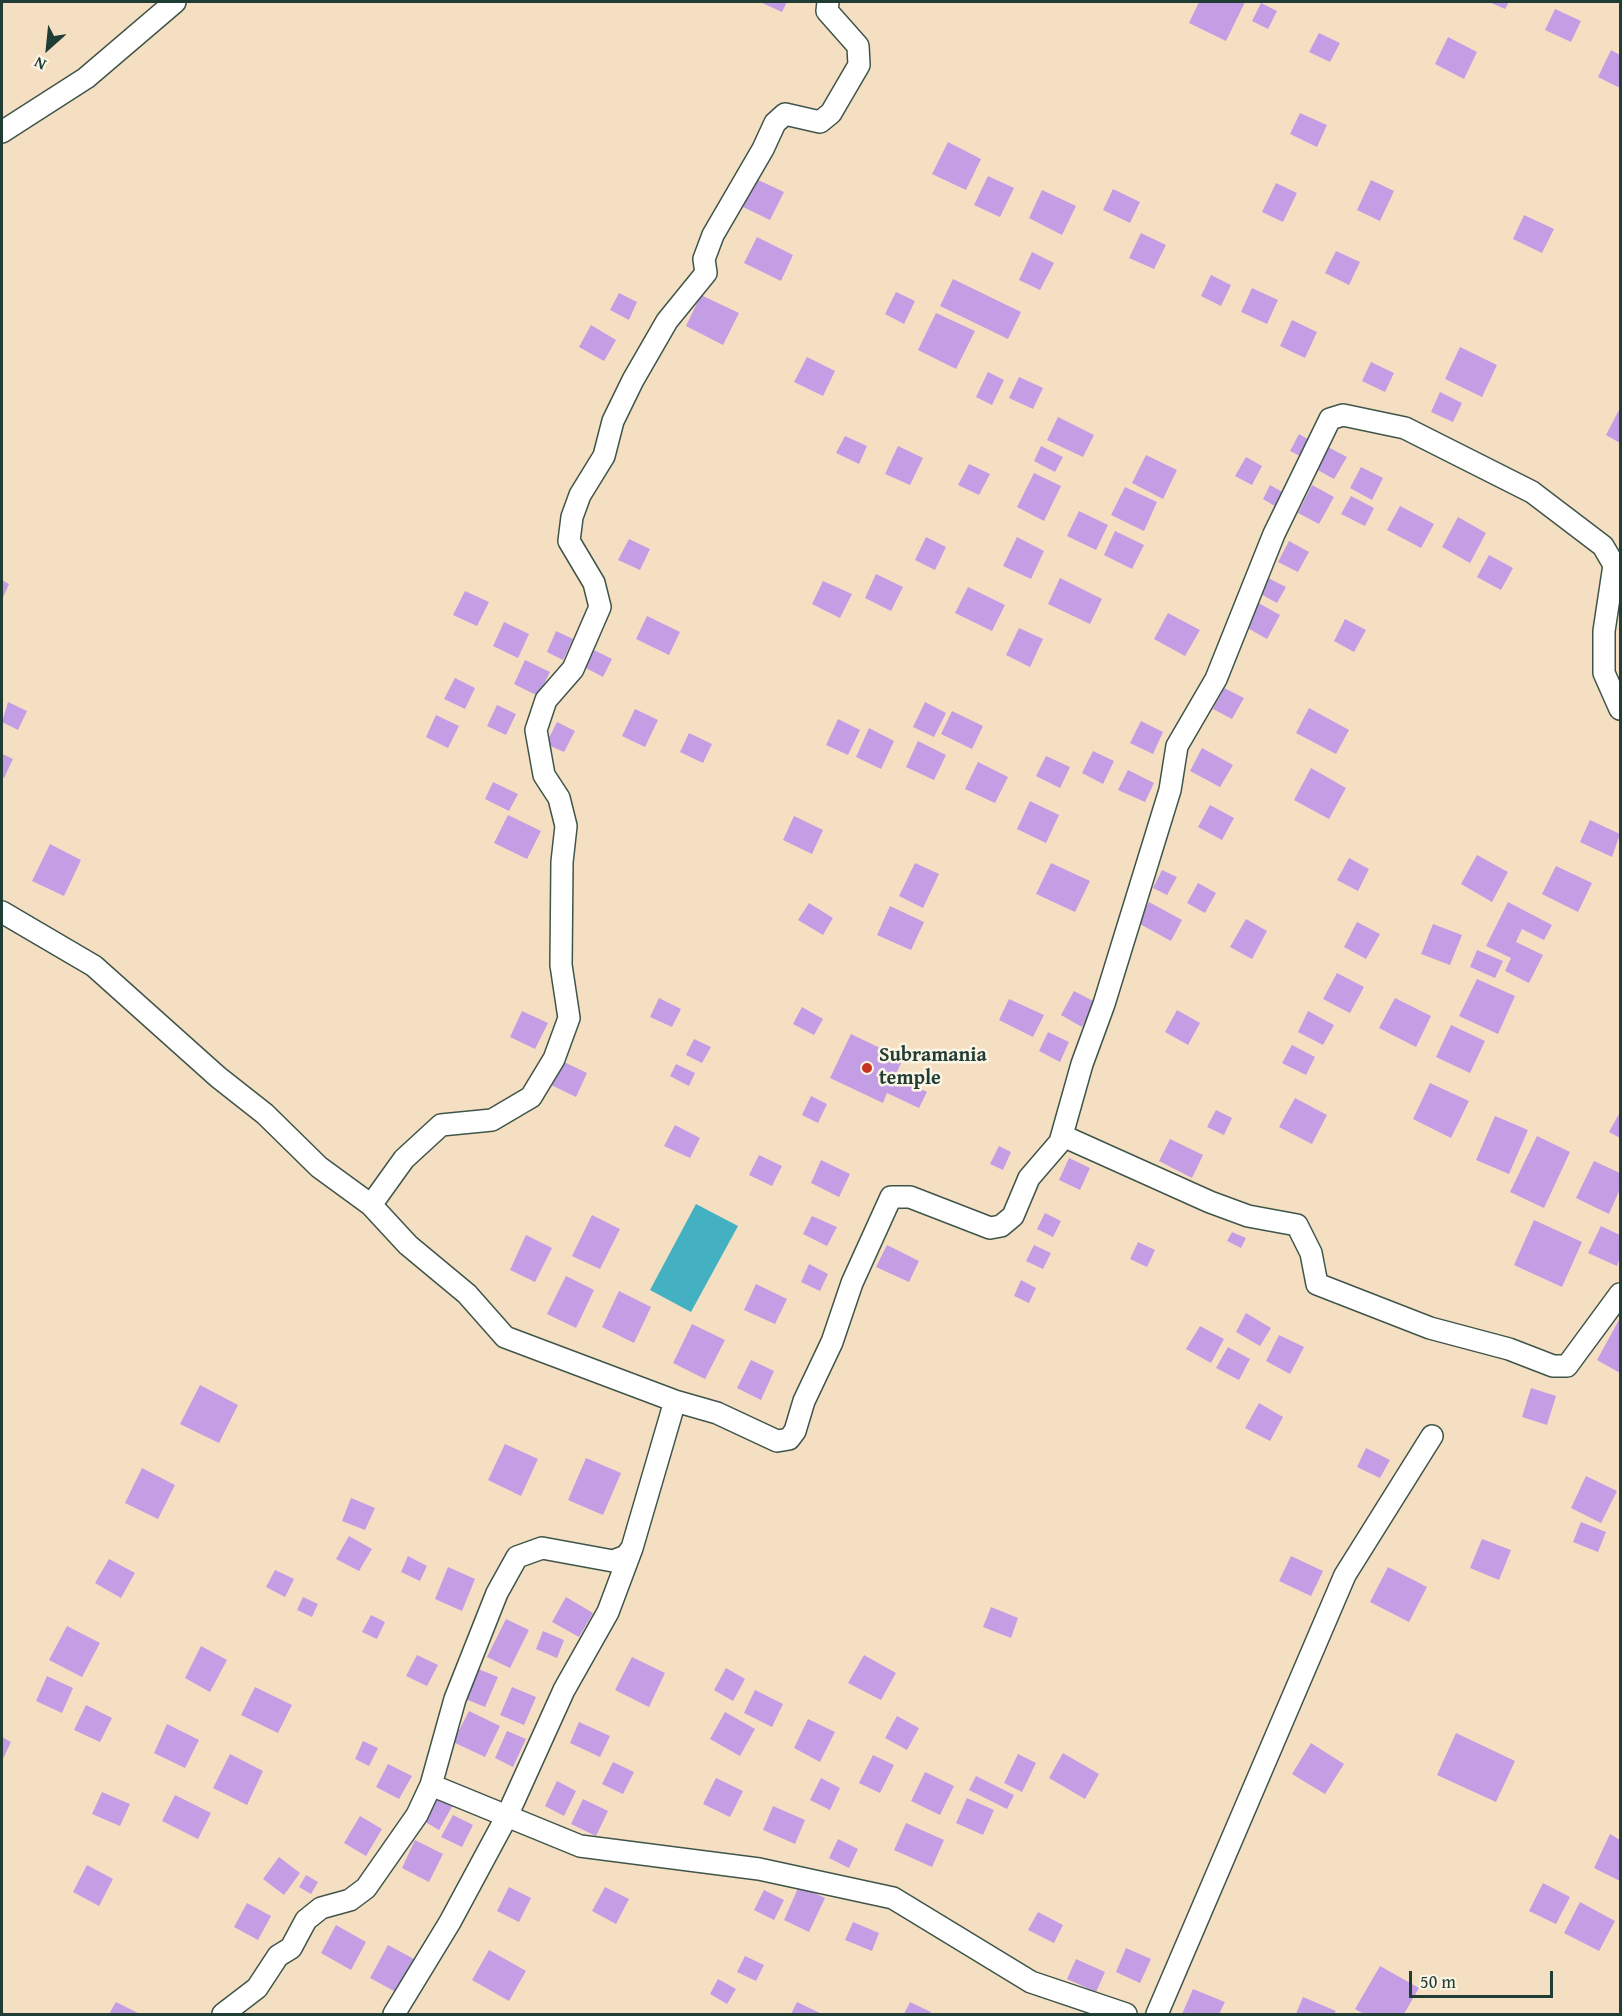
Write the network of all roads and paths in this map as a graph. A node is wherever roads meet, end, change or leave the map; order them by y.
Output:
1 (175, 2) edge
2 (828, 2) edge
3 (2, 132) edge
4 (1620, 709) edge
5 (2, 912) edge
6 (1063, 1136) junction
7 (371, 1205) junction
8 (1620, 1294) edge
9 (675, 1401) junction
10 (1432, 1436) dead end
11 (632, 1548) junction
12 (431, 1785) junction
13 (507, 1816) junction
14 (223, 2014) edge
15 (394, 2014) edge
16 (1126, 2014) edge
17 (1157, 2014) edge

1 - 3 street
2 - 7 street
4 - 6 street
5 - 7 street
6 - 8 street
6 - 9 street
7 - 9 street
9 - 11 street
10 - 17 street
11 - 12 street
11 - 13 street
12 - 13 street
12 - 14 street
13 - 15 street
13 - 16 street

